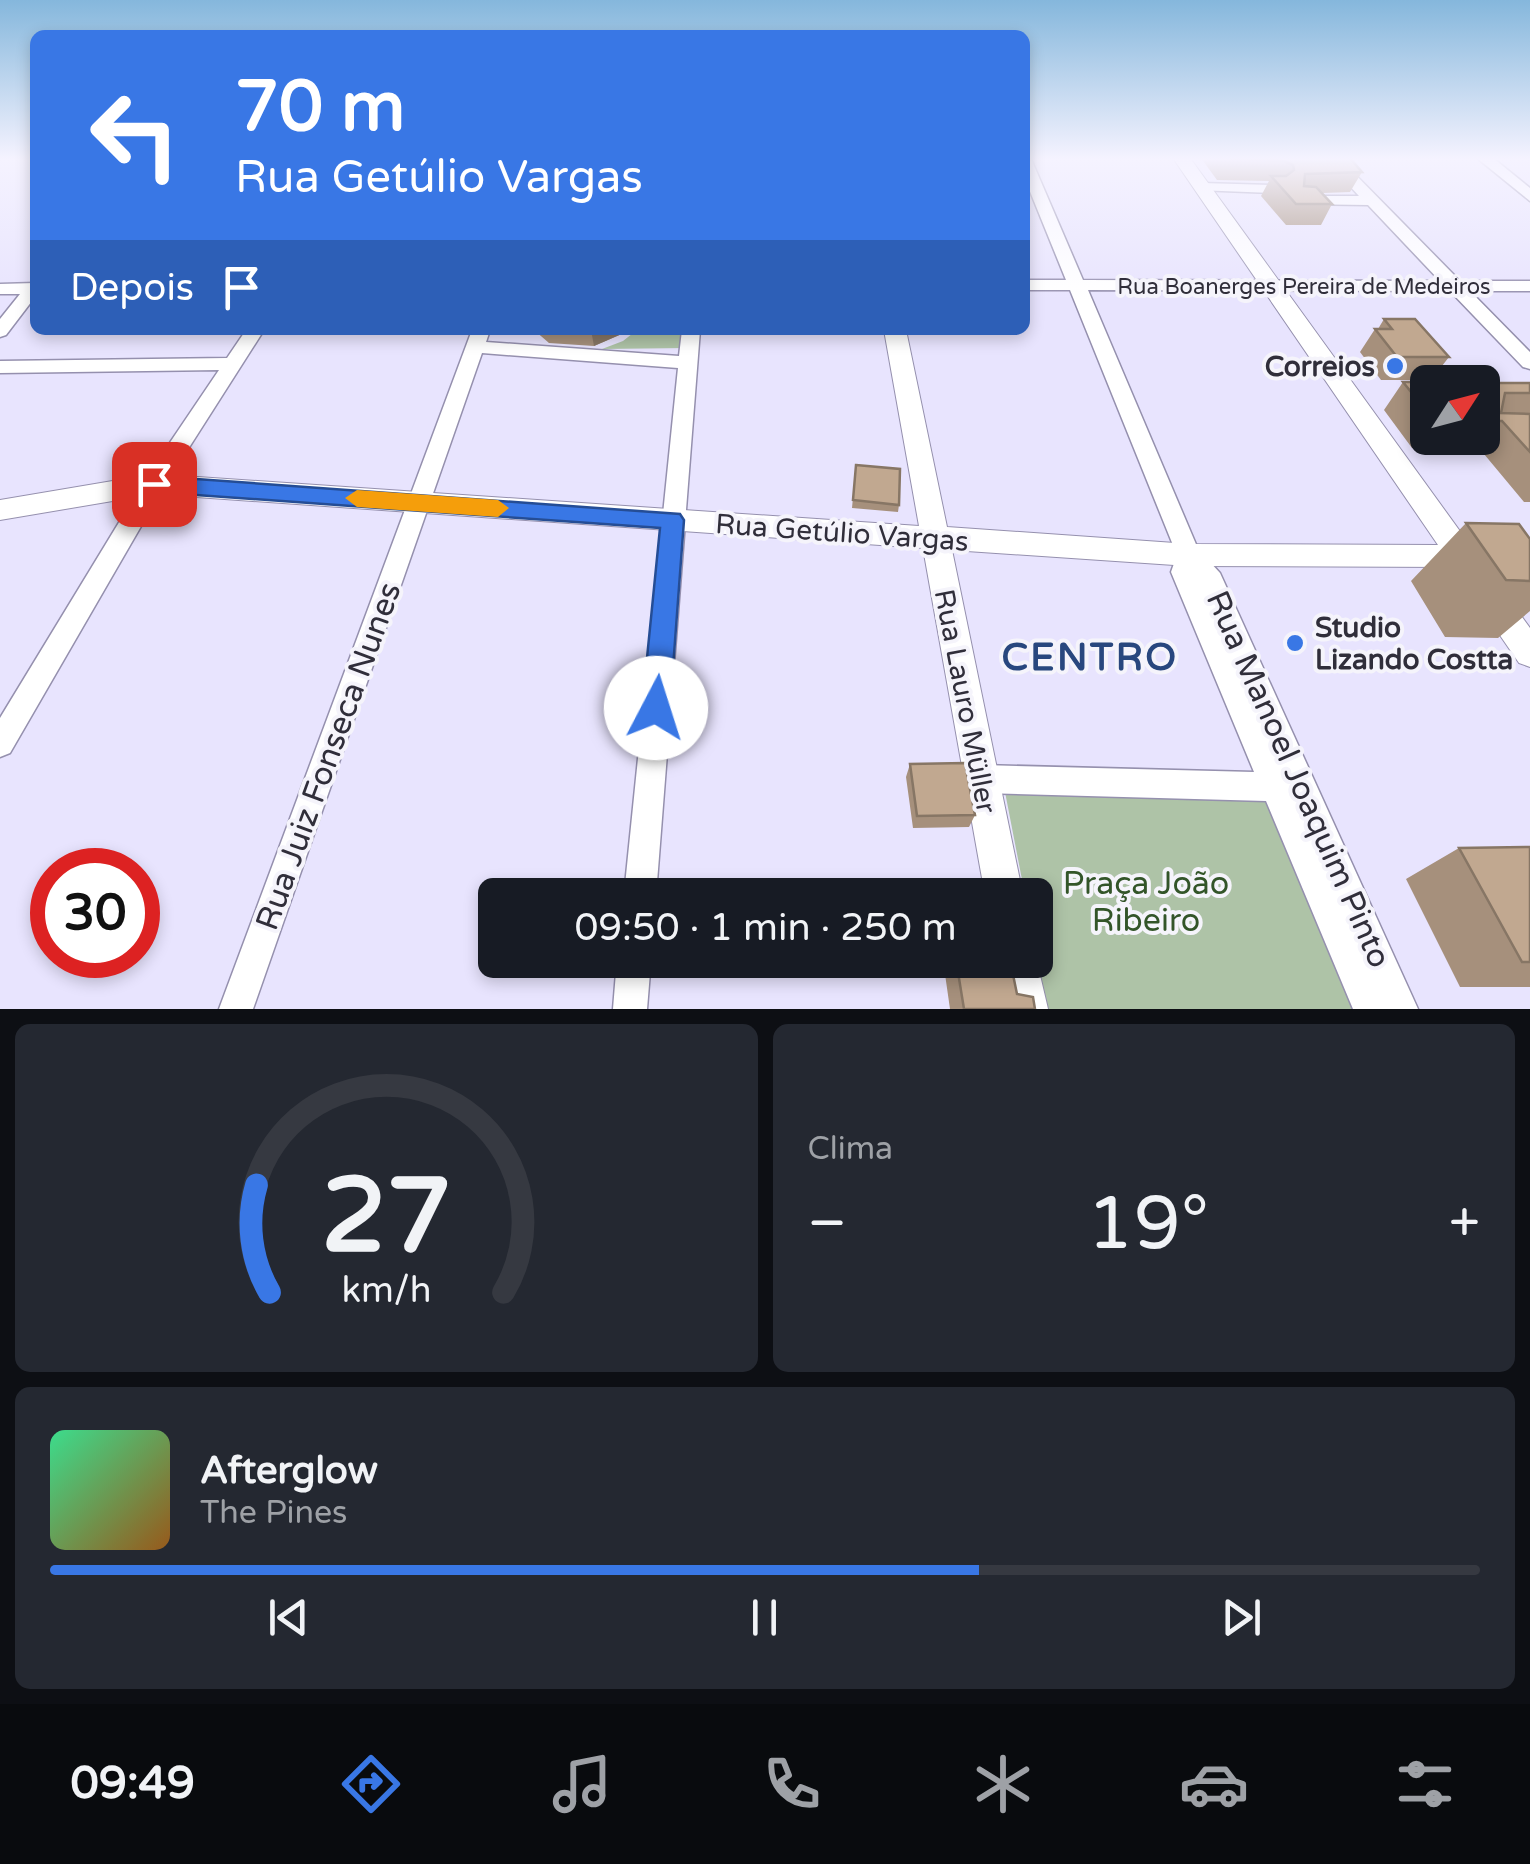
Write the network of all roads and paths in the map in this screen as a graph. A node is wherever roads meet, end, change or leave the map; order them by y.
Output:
1 (1038, 205) edge
2 (1215, 205) edge
3 (1377, 205) edge
4 (1030, 286) edge
5 (1078, 286) junction
6 (1272, 286) junction
7 (1455, 286) junction
8 (1530, 286) edge
9 (30, 288) edge
10 (0, 289) edge
11 (30, 293) edge
12 (0, 331) edge
13 (252, 335) edge
14 (691, 335) edge
15 (896, 335) edge
16 (478, 339) edge
17 (688, 363) junction
18 (1530, 363) edge
19 (234, 364) junction
20 (0, 367) edge
21 (154, 484) junction
22 (419, 503) junction
23 (0, 510) edge
24 (672, 520) junction
25 (934, 539) junction
26 (1190, 555) junction
27 (1474, 556) junction
28 (1530, 653) edge
29 (0, 744) edge
30 (982, 779) junction
31 (1286, 787) junction
32 (641, 878) edge
33 (1001, 878) edge
34 (633, 978) edge
35 (1020, 978) edge
36 (236, 1009) edge
37 (630, 1009) edge
38 (1026, 1009) edge
39 (1370, 1009) edge
40 (1401, 1009) edge

1 - 5 street, Rua Manoel Joaquim Pinto
2 - 6 main road
3 - 7 street
4 - 5 street, Rua Boanerges Pereira de Medeiros
5 - 6 street, Rua Boanerges Pereira de Medeiros
5 - 26 street, Rua Manoel Joaquim Pinto
6 - 7 street, Rua Boanerges Pereira de Medeiros
6 - 27 main road
7 - 8 street, Rua Boanerges Pereira de Medeiros
7 - 18 street
9 - 10 street
11 - 12 street
13 - 19 street
14 - 17 street
15 - 25 main road, Rua Lauro Müller
16 - 17 street
16 - 22 street, Rua Juiz Fonseca Nunes
17 - 24 street
19 - 20 street
19 - 21 street
21 - 22 main road, Rua Getúlio Vargas
21 - 23 main road, Rua Getúlio Vargas
21 - 29 street
22 - 24 main road, Rua Getúlio Vargas
22 - 36 street, Rua Juiz Fonseca Nunes
24 - 25 main road, Rua Getúlio Vargas
24 - 32 street
25 - 26 main road, Rua Getúlio Vargas
25 - 30 main road, Rua Lauro Müller
26 - 27 main road, Rua Getúlio Vargas
26 - 31 street, Rua Manoel Joaquim Pinto
27 - 28 main road
30 - 31 street
30 - 33 main road, Rua Lauro Müller
31 - 39 street, Rua Manoel Joaquim Pinto
31 - 40 street, Rua Manoel Joaquim Pinto
34 - 37 street
35 - 38 main road

